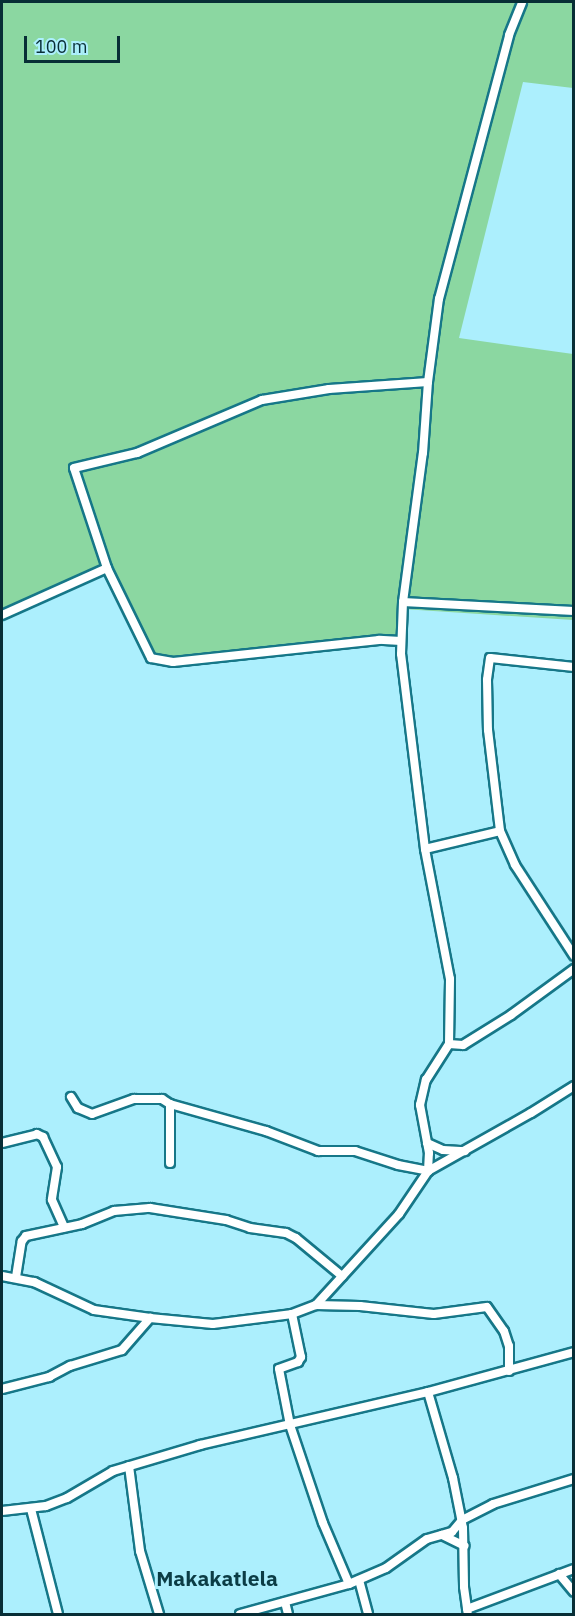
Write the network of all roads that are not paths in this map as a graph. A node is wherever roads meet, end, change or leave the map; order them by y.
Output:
1 (522, 2) edge
2 (428, 382) junction
3 (107, 568) junction
4 (403, 602) junction
5 (573, 611) edge
6 (2, 615) edge
7 (401, 641) junction
8 (573, 667) edge
9 (500, 831) junction
10 (424, 849) junction
11 (573, 956) edge
12 (573, 969) edge
13 (449, 1044) junction
14 (573, 1086) edge
15 (71, 1096) dead end
16 (171, 1104) junction
17 (2, 1143) edge
18 (427, 1143) junction
19 (466, 1151) junction
20 (170, 1162) dead end
21 (428, 1171) junction
22 (64, 1227) junction
23 (2, 1276) edge
24 (342, 1276) junction
25 (16, 1277) junction
26 (316, 1305) junction
27 (292, 1314) junction
28 (150, 1318) junction
29 (573, 1352) edge
30 (509, 1371) junction
31 (2, 1389) edge
32 (428, 1392) junction
33 (290, 1425) junction
34 (129, 1466) junction
35 (573, 1479) edge
36 (31, 1509) junction
37 (2, 1511) edge
38 (462, 1520) junction
39 (442, 1534) junction
40 (465, 1546) junction
41 (573, 1569) edge
42 (559, 1574) junction
43 (359, 1580) junction
44 (349, 1584) junction
45 (573, 1592) edge
46 (285, 1602) junction
47 (467, 1612) edge
48 (58, 1614) edge
49 (159, 1614) edge
50 (240, 1614) edge
51 (288, 1614) edge
52 (368, 1614) edge

1 - 2 street
2 - 3 street
2 - 4 street
3 - 6 street
3 - 7 street
4 - 5 street
4 - 7 street
7 - 10 street
8 - 9 street
9 - 10 street
9 - 11 street
10 - 13 street
12 - 13 street
13 - 18 street
14 - 19 street
15 - 16 street
16 - 20 street
16 - 21 street
17 - 22 street
18 - 19 street
18 - 21 street
19 - 21 street
21 - 24 street
22 - 24 street
22 - 25 street
23 - 25 street
24 - 26 street
25 - 28 street
26 - 27 street
26 - 30 street
27 - 28 street
27 - 33 street
28 - 31 street
29 - 30 street
30 - 32 street
32 - 33 street
32 - 38 street
33 - 34 street
33 - 44 street
34 - 36 street
34 - 49 street
35 - 38 street
36 - 37 street
36 - 48 street
38 - 39 street
38 - 40 street
39 - 40 street
39 - 43 street
40 - 47 street
41 - 42 street
42 - 45 street
42 - 47 street
43 - 44 street
43 - 52 street
44 - 46 street
46 - 50 street
46 - 51 street

